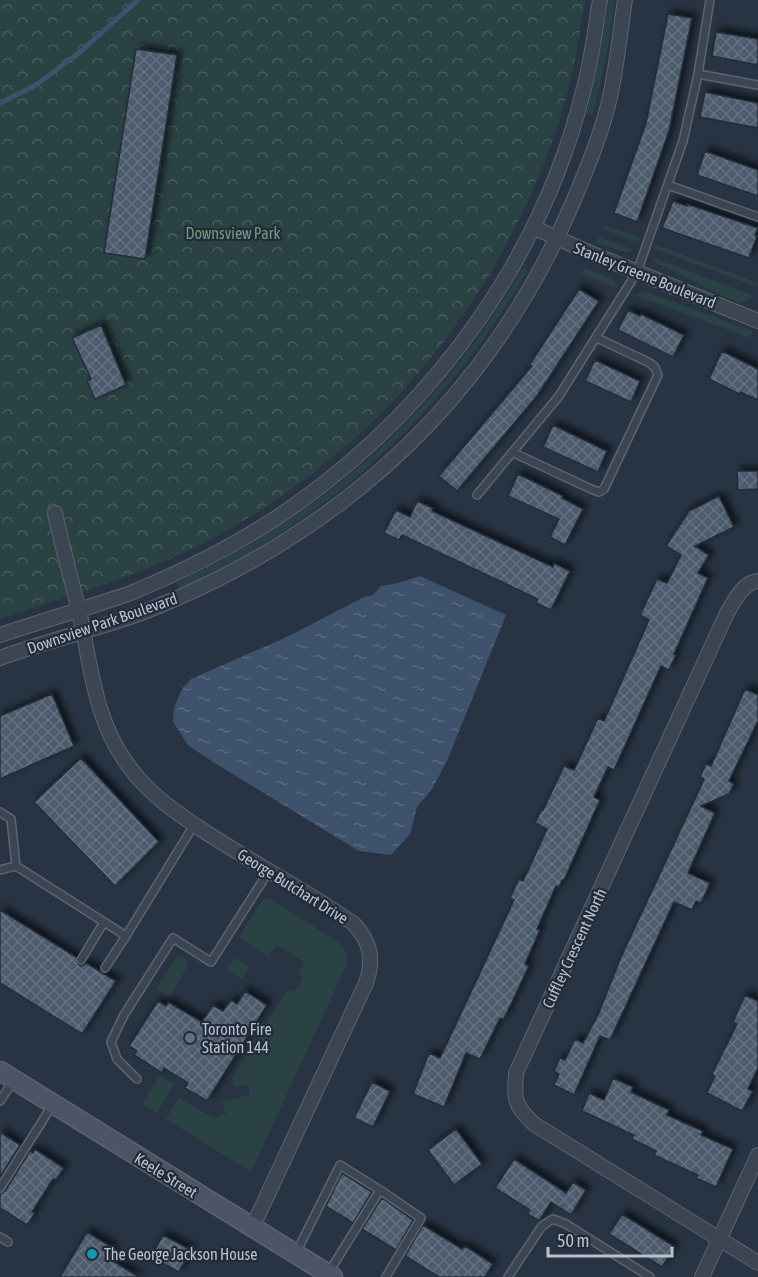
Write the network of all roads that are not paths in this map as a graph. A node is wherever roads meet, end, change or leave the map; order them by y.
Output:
1 (600, 0) edge
2 (625, 0) edge
3 (710, 0) edge
4 (698, 74) junction
5 (758, 86) edge
6 (668, 185) junction
7 (758, 217) edge
8 (533, 227) junction
9 (557, 239) junction
10 (637, 272) junction
11 (758, 321) edge
12 (597, 338) junction
13 (514, 453) junction
14 (477, 495) dead end
15 (55, 513) dead end
16 (758, 581) edge
17 (79, 610) junction
18 (83, 631) junction
19 (0, 635) edge
20 (0, 658) edge
21 (0, 812) edge
22 (194, 825) junction
23 (16, 866) junction
24 (0, 870) edge
25 (269, 871) junction
26 (104, 922) junction
27 (126, 936) junction
28 (81, 960) dead end
29 (105, 968) dead end
30 (7, 1076) edge
31 (137, 1079) dead end
32 (0, 1101) edge
33 (53, 1104) junction
34 (758, 1155) edge
35 (0, 1188) edge
36 (380, 1190) junction
37 (252, 1228) junction
38 (0, 1237) edge
39 (720, 1238) junction
40 (8, 1242) dead end
41 (295, 1254) junction
42 (758, 1263) edge
43 (322, 1274) edge
44 (386, 1277) edge
45 (508, 1277) edge
46 (650, 1277) edge
47 (702, 1277) edge

1 - 8 street, Downsview Park Boulevard
2 - 9 street, Downsview Park Boulevard
3 - 4 lane
4 - 5 lane
4 - 6 lane
6 - 7 lane
6 - 10 lane
8 - 9 street, Stanley Greene Boulevard
8 - 17 street, Downsview Park Boulevard
9 - 10 street, Stanley Greene Boulevard
9 - 18 street, Downsview Park Boulevard
10 - 11 street, Stanley Greene Boulevard
10 - 12 lane
12 - 13 lane
12 - 13 lane
13 - 14 lane
15 - 17 street, George Butchart Drive
16 - 39 street, Cuffley Crescent North
17 - 18 street, George Butchart Drive
17 - 19 street, Downsview Park Boulevard
18 - 20 street, Downsview Park Boulevard
18 - 22 street, George Butchart Drive
21 - 23 lane
22 - 25 street, George Butchart Drive
22 - 27 lane
23 - 24 lane
23 - 26 lane
25 - 31 lane
25 - 37 street, George Butchart Drive
26 - 27 lane
26 - 28 lane
27 - 29 lane
30 - 32 lane
30 - 33 main road, Keele Street
33 - 35 lane
33 - 37 main road, Keele Street
34 - 39 street
36 - 41 lane
36 - 43 lane
36 - 44 lane
37 - 41 main road, Keele Street
38 - 40 lane
39 - 42 street, Cuffley Crescent North
39 - 47 street
41 - 43 main road, Keele Street
45 - 46 lane

